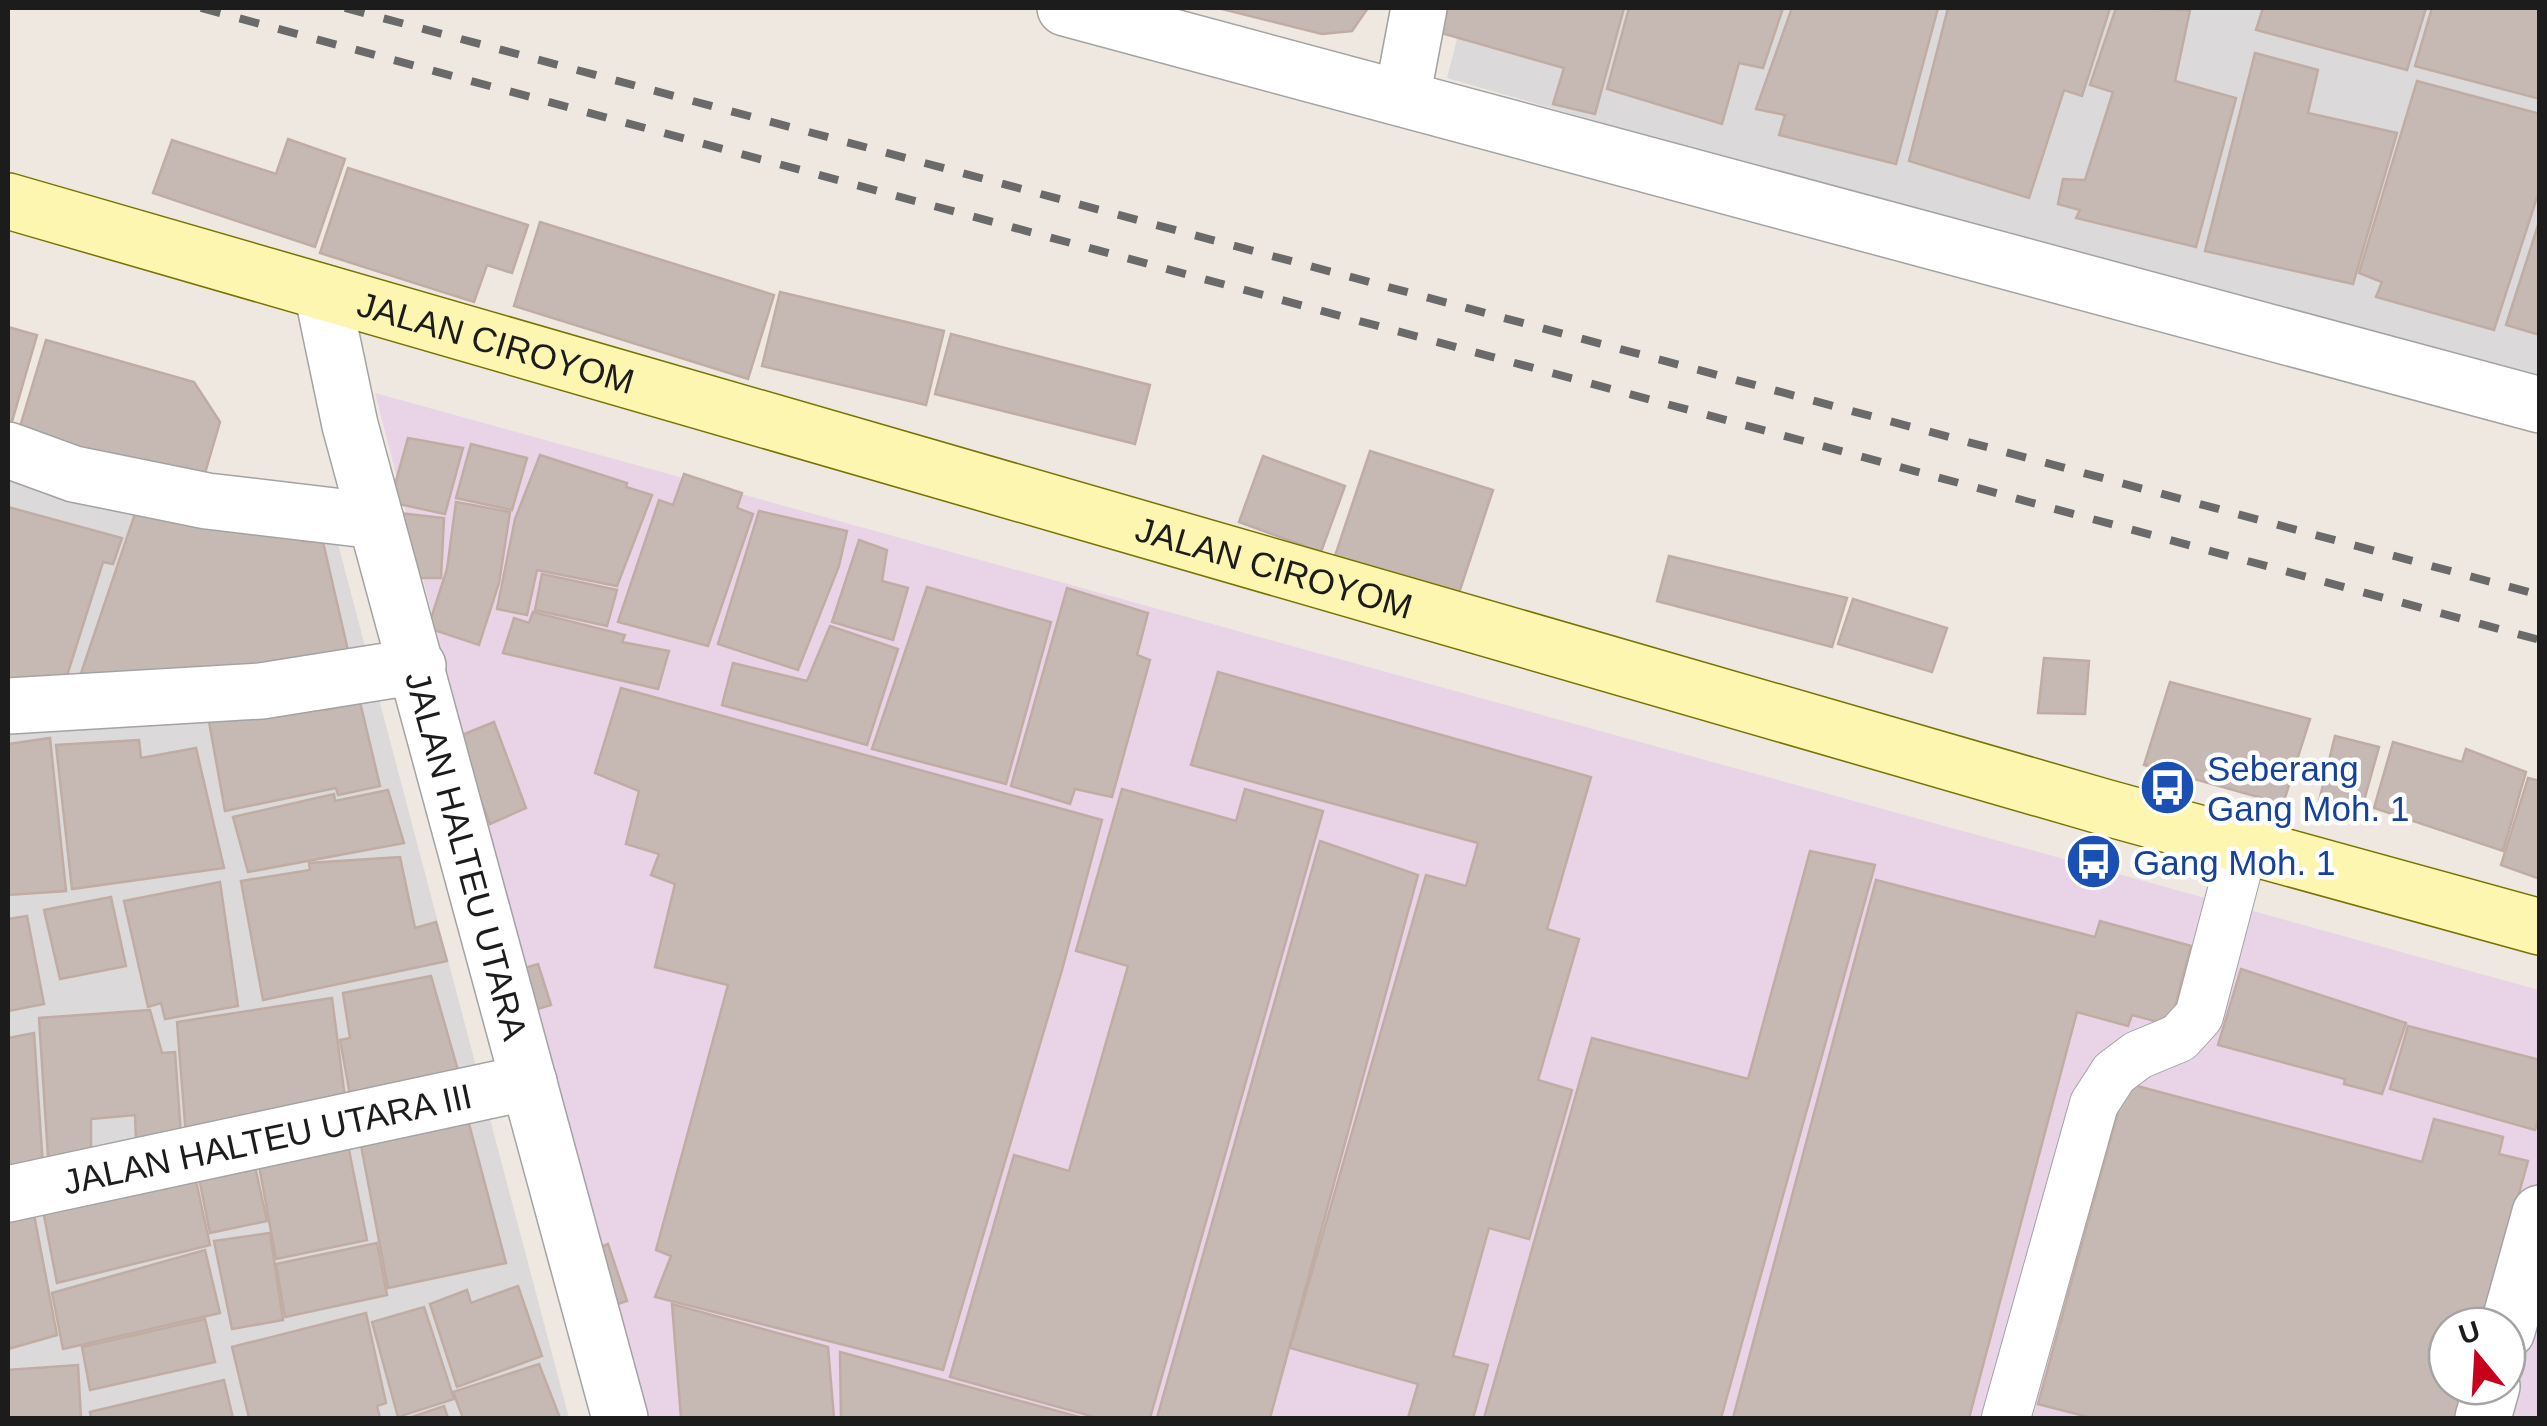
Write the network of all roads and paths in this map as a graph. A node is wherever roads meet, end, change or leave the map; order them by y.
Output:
1 (1065, 8) edge
2 (1419, 8) edge
3 (1402, 98) junction
4 (8, 201) edge
5 (322, 292) junction
6 (2540, 405) edge
7 (8, 450) edge
8 (376, 521) junction
9 (418, 666) junction
10 (8, 706) edge
11 (2244, 845) junction
12 (2540, 927) edge
13 (529, 1082) junction
14 (8, 1194) edge
15 (2540, 1213) edge
16 (2514, 1306) edge
17 (620, 1418) edge
18 (2006, 1418) edge

1 - 3 street
2 - 3 street
3 - 6 street
4 - 5 main road, JALAN CIROYOM
5 - 8 street, JALAN HALTEU UTARA
5 - 11 main road, JALAN CIROYOM
7 - 8 street
8 - 9 street, JALAN HALTEU UTARA
9 - 10 street
9 - 13 street, JALAN HALTEU UTARA
11 - 12 main road, JALAN CIROYOM
11 - 18 lane
13 - 14 street, JALAN HALTEU UTARA III
13 - 17 street, JALAN HALTEU UTARA
15 - 16 street

